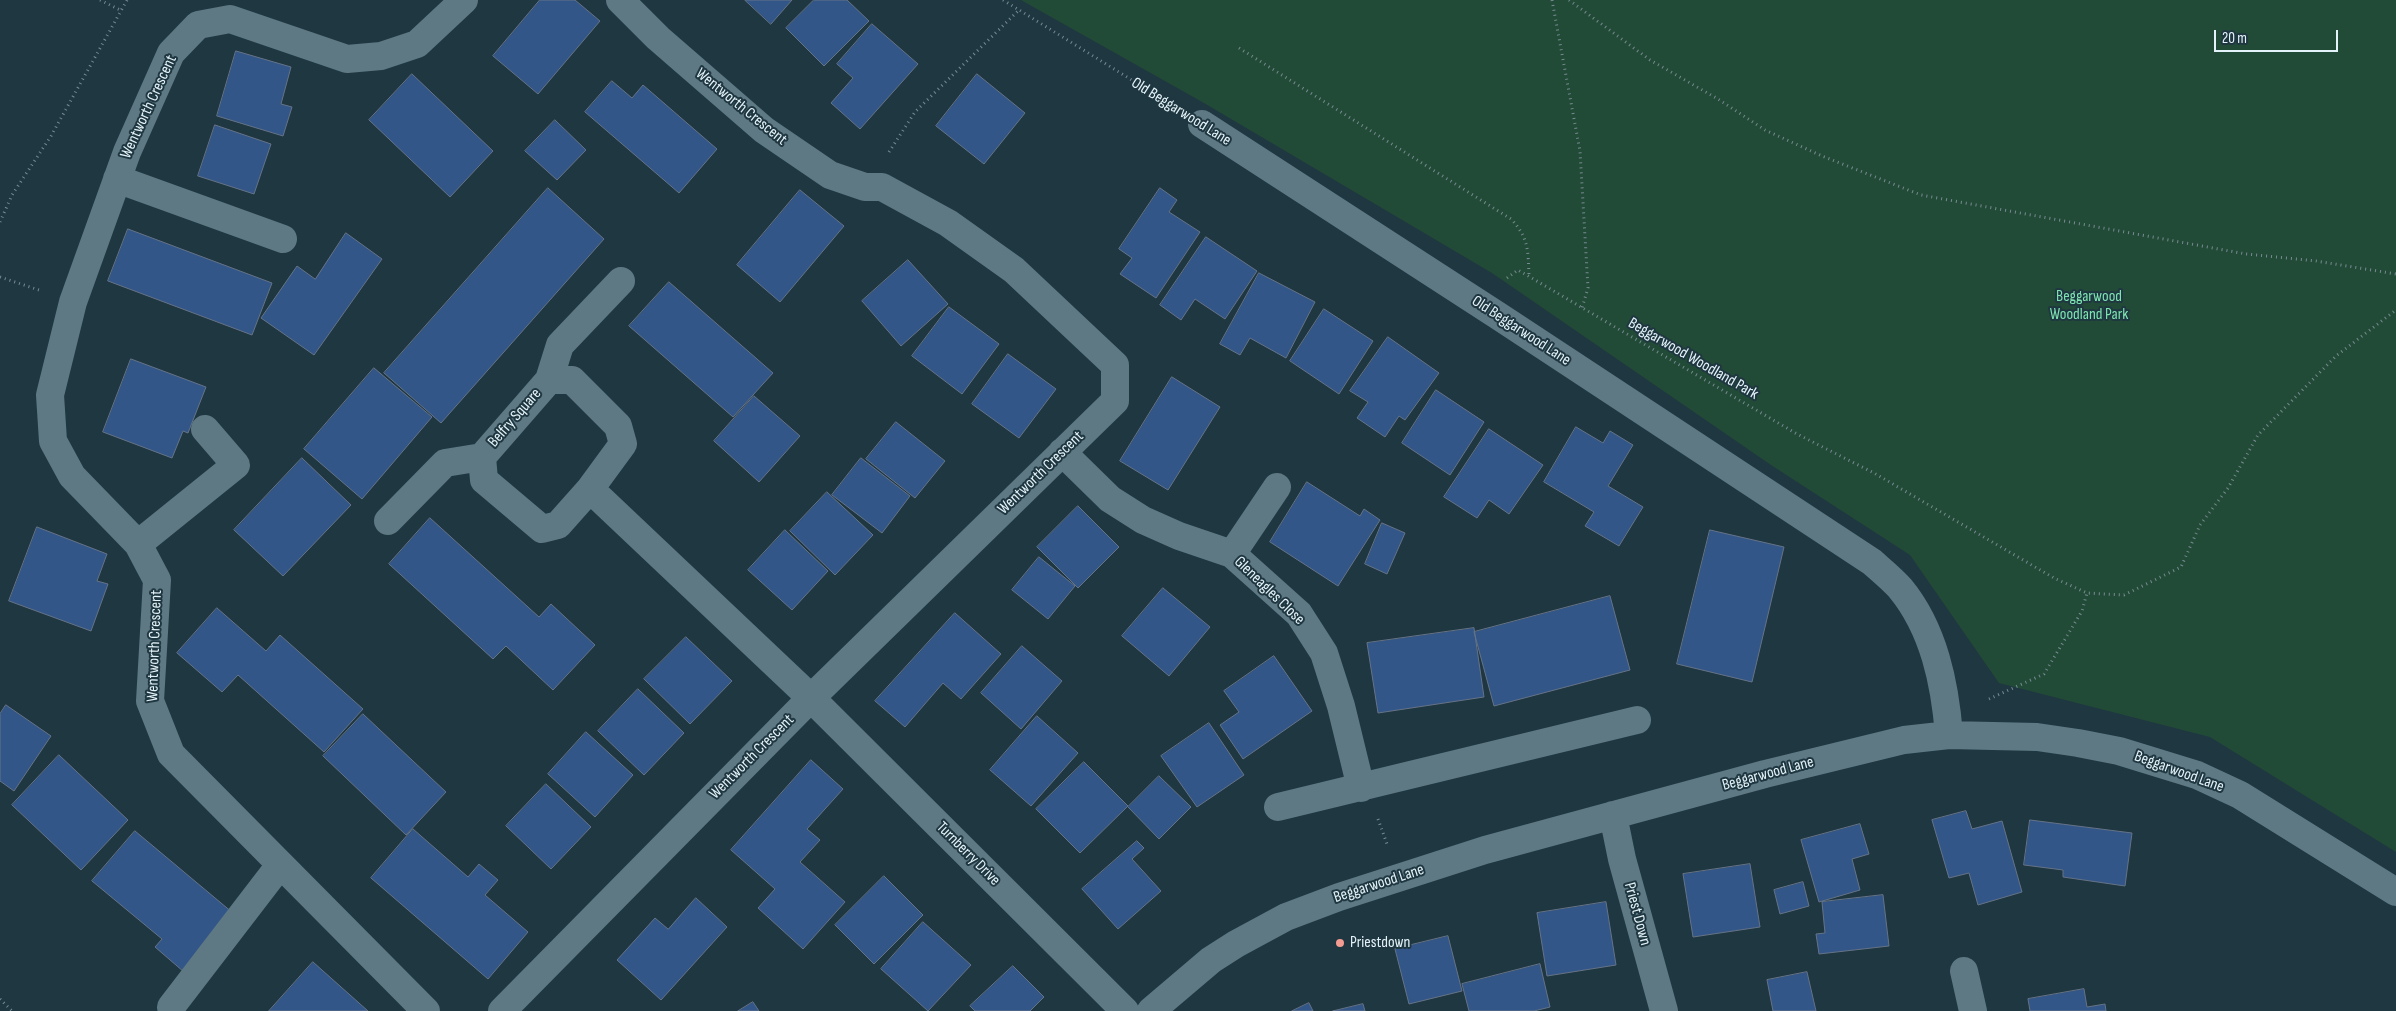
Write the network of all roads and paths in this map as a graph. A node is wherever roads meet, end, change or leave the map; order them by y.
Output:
1 (100, 0) edge
2 (127, 0) edge
3 (464, 0) edge
4 (620, 0) edge
5 (1003, 0) edge
6 (1552, 0) edge
7 (1569, 0) edge
8 (120, 10) junction
9 (1019, 10) junction
10 (1239, 48) dead end
11 (1202, 124) joint
12 (117, 179) junction
13 (882, 187) junction
14 (0, 222) edge
15 (283, 239) dead end
16 (2396, 274) edge
17 (0, 277) edge
18 (1529, 277) dead end
19 (621, 281) dead end
20 (1559, 294) dead end
21 (73, 302) junction
22 (1582, 308) junction
23 (2396, 310) edge
24 (549, 380) junction
25 (205, 429) dead end
26 (1062, 452) junction
27 (482, 456) junction
28 (1278, 487) dead end
29 (590, 489) junction
30 (388, 521) dead end
31 (138, 544) junction
32 (1232, 554) junction
33 (2087, 593) junction
34 (811, 698) junction
35 (1946, 699) junction
36 (1637, 720) dead end
37 (1948, 735) junction
38 (1364, 787) junction
39 (1278, 807) dead end
40 (1613, 816) junction
41 (280, 865) junction
42 (1399, 877) junction
43 (2396, 892) edge
44 (1964, 971) dead end
45 (0, 999) edge
46 (171, 1006) dead end
47 (12, 1011) edge
48 (426, 1011) edge
49 (502, 1011) edge
50 (1125, 1011) edge
51 (1151, 1011) edge
52 (1664, 1011) edge
53 (1973, 1011) edge

1 - 8 path
2 - 8 path
3 - 12 street, Wentworth Crescent
4 - 13 street, Wentworth Crescent
5 - 9 path, Old Beggarwood Lane
6 - 22 path
7 - 16 path
8 - 14 path
9 - 11 path, Old Beggarwood Lane
9 - 13 path
10 - 18 path
11 - 35 street, Old Beggarwood Lane
12 - 15 street
12 - 21 street, Wentworth Crescent
13 - 26 street, Wentworth Crescent
17 - 21 path
19 - 24 street
20 - 22 path, Beggarwood Woodland Park
21 - 31 street, Wentworth Crescent
22 - 33 path, Beggarwood Woodland Park
23 - 33 path, Beggarwood Woodland Park
24 - 27 street, Belfry Square
24 - 29 street, Belfry Square
25 - 31 street
26 - 32 street, Gleneagles Close
26 - 34 street, Wentworth Crescent
27 - 29 street, Belfry Square
27 - 30 street
28 - 32 street
29 - 34 street
31 - 41 street, Wentworth Crescent
32 - 38 street, Gleneagles Close
33 - 35 path
34 - 49 street, Wentworth Crescent
34 - 50 street, Turnberry Drive
35 - 37 street, Old Beggarwood Lane
36 - 38 street
37 - 40 street, Beggarwood Lane
37 - 43 street, Beggarwood Lane
38 - 39 street
38 - 42 path
40 - 42 street, Beggarwood Lane
40 - 52 street, Priest Down
41 - 46 street
41 - 48 street, Wentworth Crescent
42 - 51 street, Beggarwood Lane
44 - 53 street
45 - 47 path

